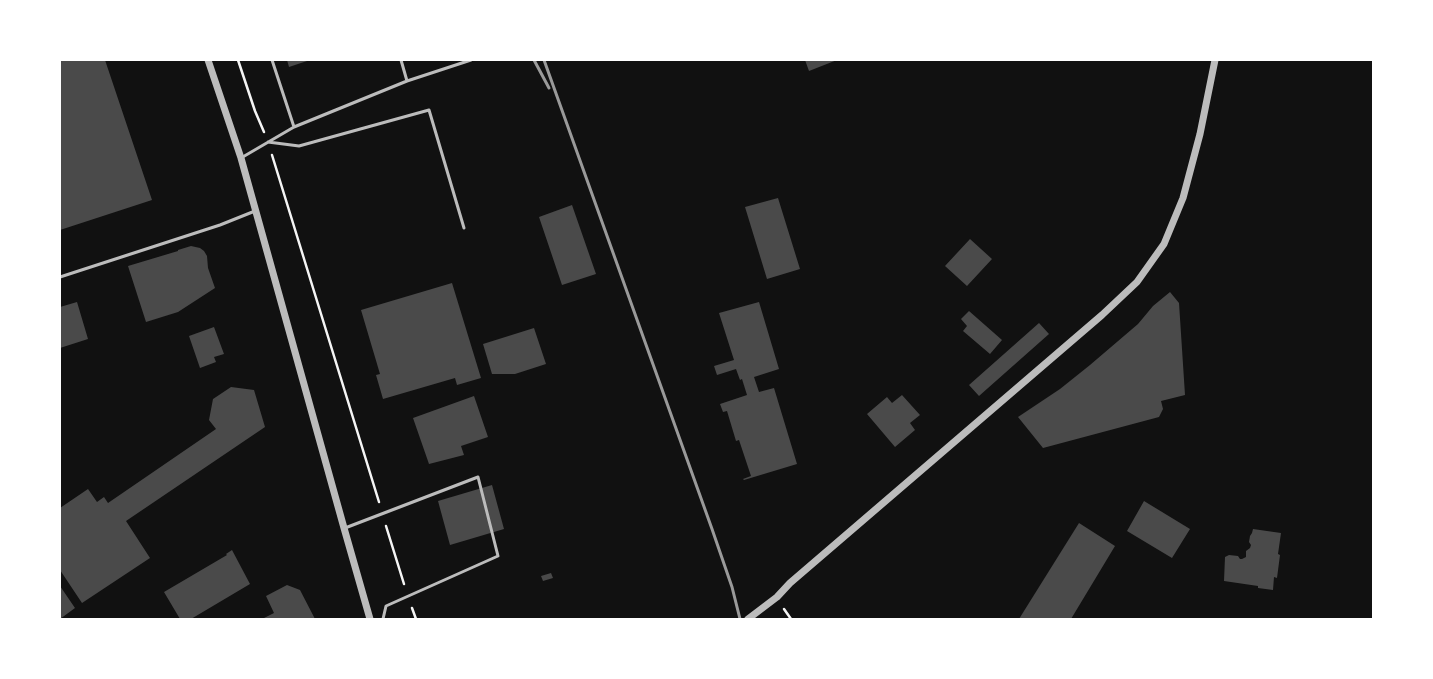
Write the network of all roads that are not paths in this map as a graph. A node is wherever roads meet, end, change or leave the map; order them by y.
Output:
1 (208, 60) edge
2 (272, 60) edge
3 (401, 60) edge
4 (471, 60) edge
5 (1215, 60) edge
6 (407, 81) junction
7 (294, 127) junction
8 (268, 142) junction
9 (241, 158) junction
10 (255, 211) junction
11 (464, 228) dead end
12 (60, 277) edge
13 (344, 528) junction
14 (370, 619) edge
15 (383, 619) edge
16 (748, 619) edge

1 - 9 street
2 - 7 lane
3 - 6 lane
4 - 6 lane
5 - 16 street
6 - 7 lane
7 - 8 lane
8 - 9 lane
8 - 11 lane
9 - 10 street
10 - 12 lane
10 - 13 street
13 - 14 street
13 - 15 lane

